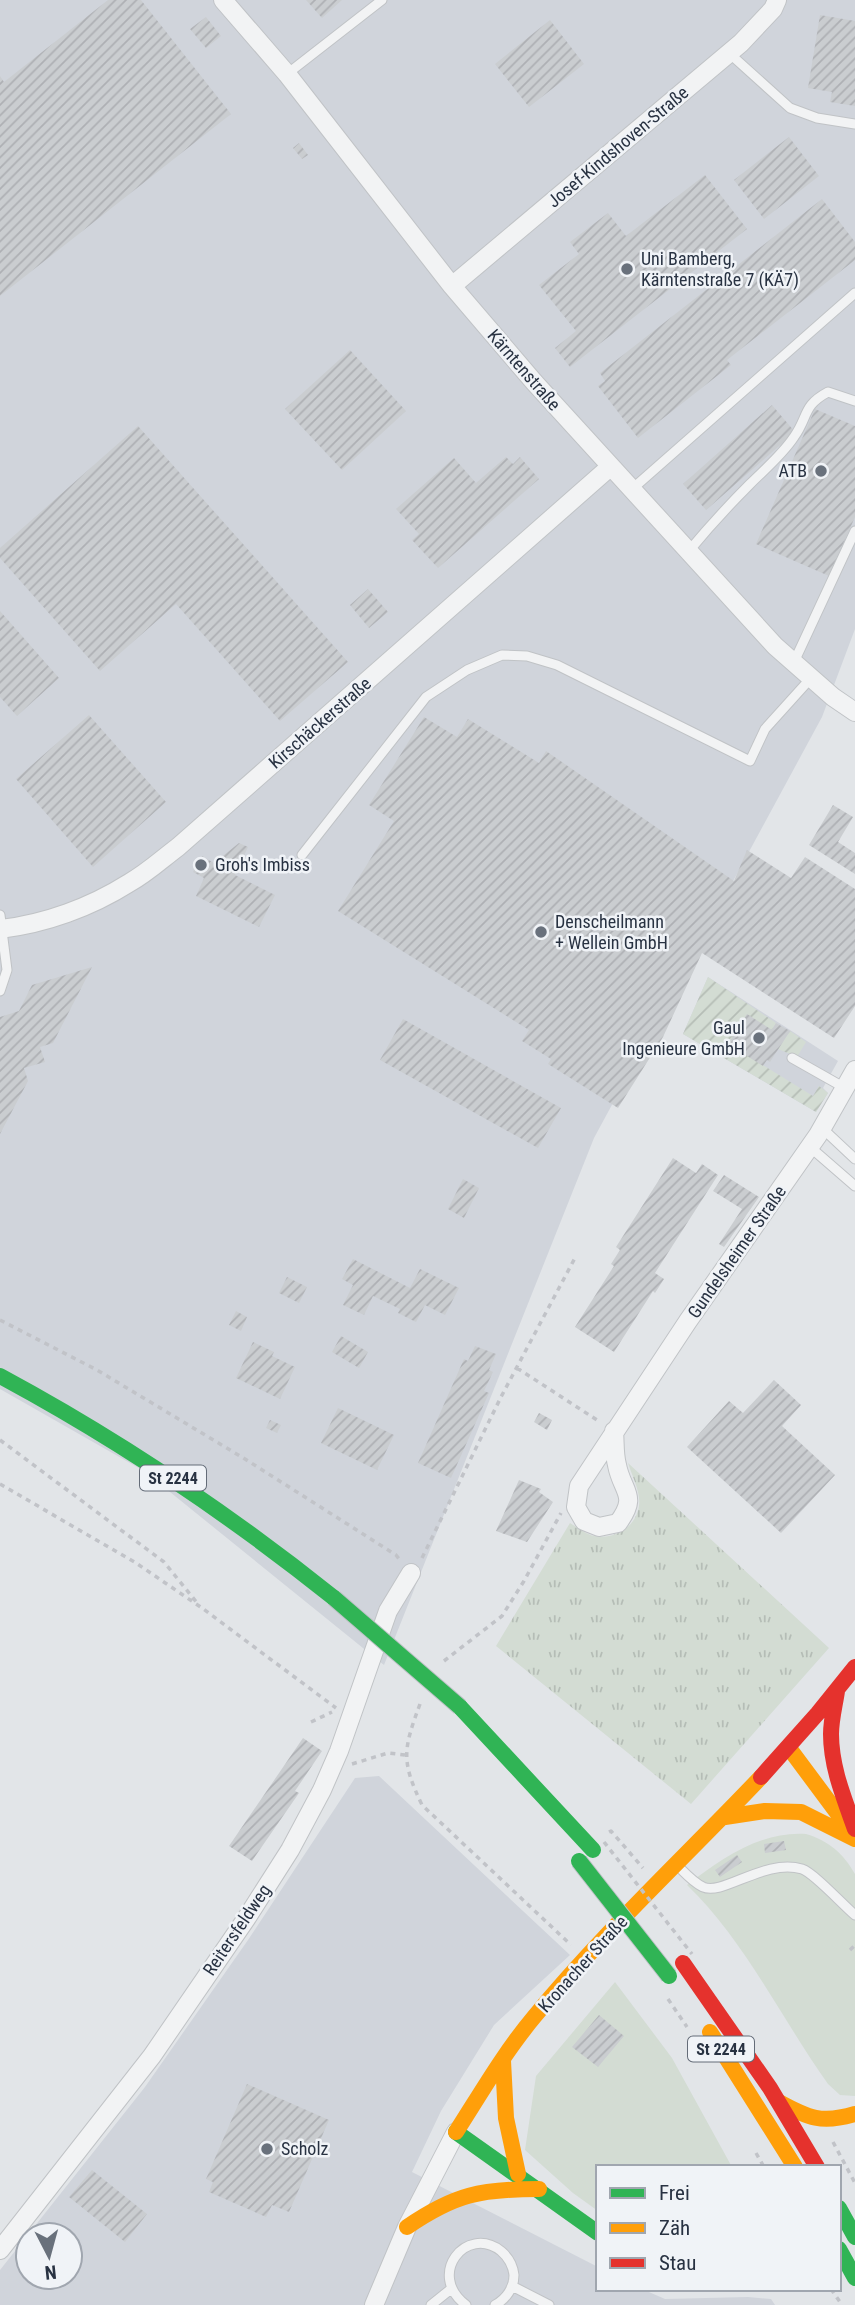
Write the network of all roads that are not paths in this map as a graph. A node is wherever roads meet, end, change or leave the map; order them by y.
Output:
1 (223, 0) edge
2 (382, 0) edge
3 (777, 0) edge
4 (729, 53) junction
5 (287, 74) junction
6 (855, 124) edge
7 (452, 286) junction
8 (855, 293) edge
9 (855, 401) edge
10 (610, 467) junction
11 (631, 490) junction
12 (855, 531) edge
13 (688, 552) junction
14 (793, 663) junction
15 (811, 678) junction
16 (855, 712) edge
17 (302, 855) dead end
18 (1, 924) edge
19 (0, 991) edge
20 (792, 1058) dead end
21 (855, 1070) edge
22 (845, 1088) junction
23 (822, 1128) junction
24 (810, 1147) junction
25 (855, 1158) edge
26 (855, 1186) edge
27 (0, 1376) edge
28 (614, 1431) junction
29 (411, 1573) road end
30 (358, 1643) dead end
31 (855, 1667) edge
32 (388, 1670) dead end
33 (837, 1690) junction
34 (789, 1748) junction
35 (725, 1817) junction
36 (855, 1829) edge
37 (855, 1837) edge
38 (599, 1850) road end
39 (574, 1856) dead end
40 (677, 1864) junction
41 (626, 1891) dead end
42 (855, 1915) edge
43 (650, 1922) dead end
44 (683, 1956) road end
45 (673, 1981) dead end
46 (701, 2020) dead end
47 (502, 2061) junction
48 (779, 2102) junction
49 (855, 2114) edge
50 (770, 2126) junction
51 (456, 2132) junction
52 (773, 2165) edge
53 (794, 2165) edge
54 (816, 2165) edge
55 (518, 2174) junction
56 (539, 2189) junction
57 (841, 2212) edge
58 (407, 2227) junction
59 (596, 2232) edge
60 (855, 2237) edge
61 (0, 2250) edge
62 (841, 2253) edge
63 (855, 2278) edge
64 (512, 2286) junction
65 (451, 2289) junction
66 (505, 2300) edge
67 (374, 2305) edge
68 (431, 2305) edge
69 (466, 2305) edge
70 (495, 2305) edge
71 (550, 2305) edge

1 - 5 street, Kärntenstraße
2 - 5 lane
3 - 4 street, Josef-Kindshoven-Straße
4 - 6 lane
4 - 7 street, Josef-Kindshoven-Straße
5 - 7 street, Kärntenstraße
7 - 10 street, Kärntenstraße
8 - 11 lane
9 - 13 lane
10 - 11 street, Kärntenstraße
10 - 18 street, Kirschäckerstraße
11 - 13 street, Kärntenstraße
12 - 14 lane
13 - 14 street, Kärntenstraße
14 - 15 street, Kärntenstraße
15 - 16 street, Kärntenstraße
15 - 17 lane
18 - 19 lane
20 - 22 lane
21 - 22 street, Gundelsheimer Straße
22 - 23 street, Gundelsheimer Straße
23 - 24 street, Gundelsheimer Straße
23 - 25 lane
24 - 26 lane
24 - 28 street, Gundelsheimer Straße
27 - 38 main road, St 2244, bridge
28 - 28 street, Gundelsheimer Straße
29 - 61 street, Reitersfeldweg
30 - 32 main road
31 - 33 main road, Kronacher Straße
33 - 34 main road, Kronacher Straße
33 - 36 main road
34 - 35 main road, Kronacher Straße
34 - 37 main road
35 - 37 main road
35 - 40 main road, Kronacher Straße
39 - 45 main road, bridge
40 - 42 lane
40 - 47 main road, Kronacher Straße
41 - 43 main road
44 - 48 main road, St 2244
46 - 50 main road, St 2244
47 - 51 main road, Kronacher Straße
47 - 55 main road
48 - 49 main road
48 - 54 main road, St 2244
50 - 52 main road
50 - 53 main road, St 2244
51 - 55 main road
51 - 58 street, Kronacher Straße
55 - 56 main road
56 - 58 main road
56 - 59 main road
57 - 60 main road
58 - 67 street, Kronacher Straße
62 - 63 main road
64 - 65 lane
64 - 66 lane
64 - 71 lane
65 - 68 lane
65 - 69 lane
66 - 70 lane

